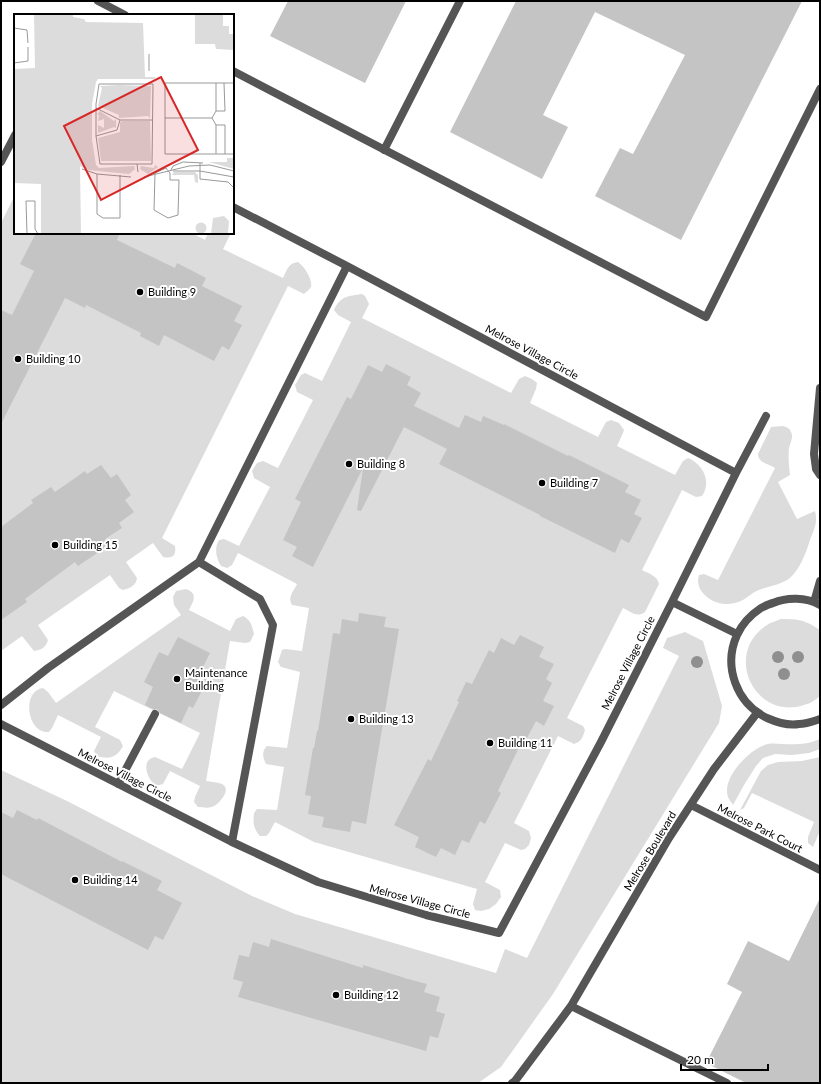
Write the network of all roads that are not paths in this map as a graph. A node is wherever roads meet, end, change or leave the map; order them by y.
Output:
1 (98, 1) edge
2 (460, 1) edge
3 (123, 14) edge
4 (234, 72) edge
5 (820, 89) edge
6 (14, 137) edge
7 (384, 150) junction
8 (1, 162) edge
9 (234, 208) edge
10 (347, 266) junction
11 (820, 388) edge
12 (766, 416) dead end
13 (736, 473) junction
14 (820, 475) edge
15 (199, 562) junction
16 (820, 580) edge
17 (672, 602) junction
18 (817, 603) edge
19 (737, 634) junction
20 (1, 705) edge
21 (758, 713) junction
22 (155, 714) dead end
23 (820, 719) edge
24 (1, 724) edge
25 (118, 784) junction
26 (691, 805) junction
27 (232, 842) junction
28 (820, 870) edge
29 (571, 1006) junction
30 (512, 1083) edge
31 (727, 1083) edge

1 - 3 lane
2 - 7 lane
4 - 7 lane
5 - 7 lane
6 - 8 lane
9 - 10 lane, Melrose Village Circle
10 - 13 lane, Melrose Village Circle
10 - 15 lane
11 - 14 lane
12 - 13 lane
13 - 17 lane, Melrose Village Circle
15 - 20 lane
15 - 27 lane
16 - 18 lane
17 - 19 lane
17 - 27 lane, Melrose Village Circle
18 - 19 lane
19 - 21 lane
21 - 23 lane
21 - 26 lane, Melrose Boulevard
22 - 25 lane
24 - 25 lane, Melrose Village Circle
25 - 27 lane, Melrose Village Circle
26 - 28 lane, Melrose Park Court
26 - 29 lane, Melrose Boulevard
29 - 30 lane, Melrose Boulevard
29 - 31 lane

